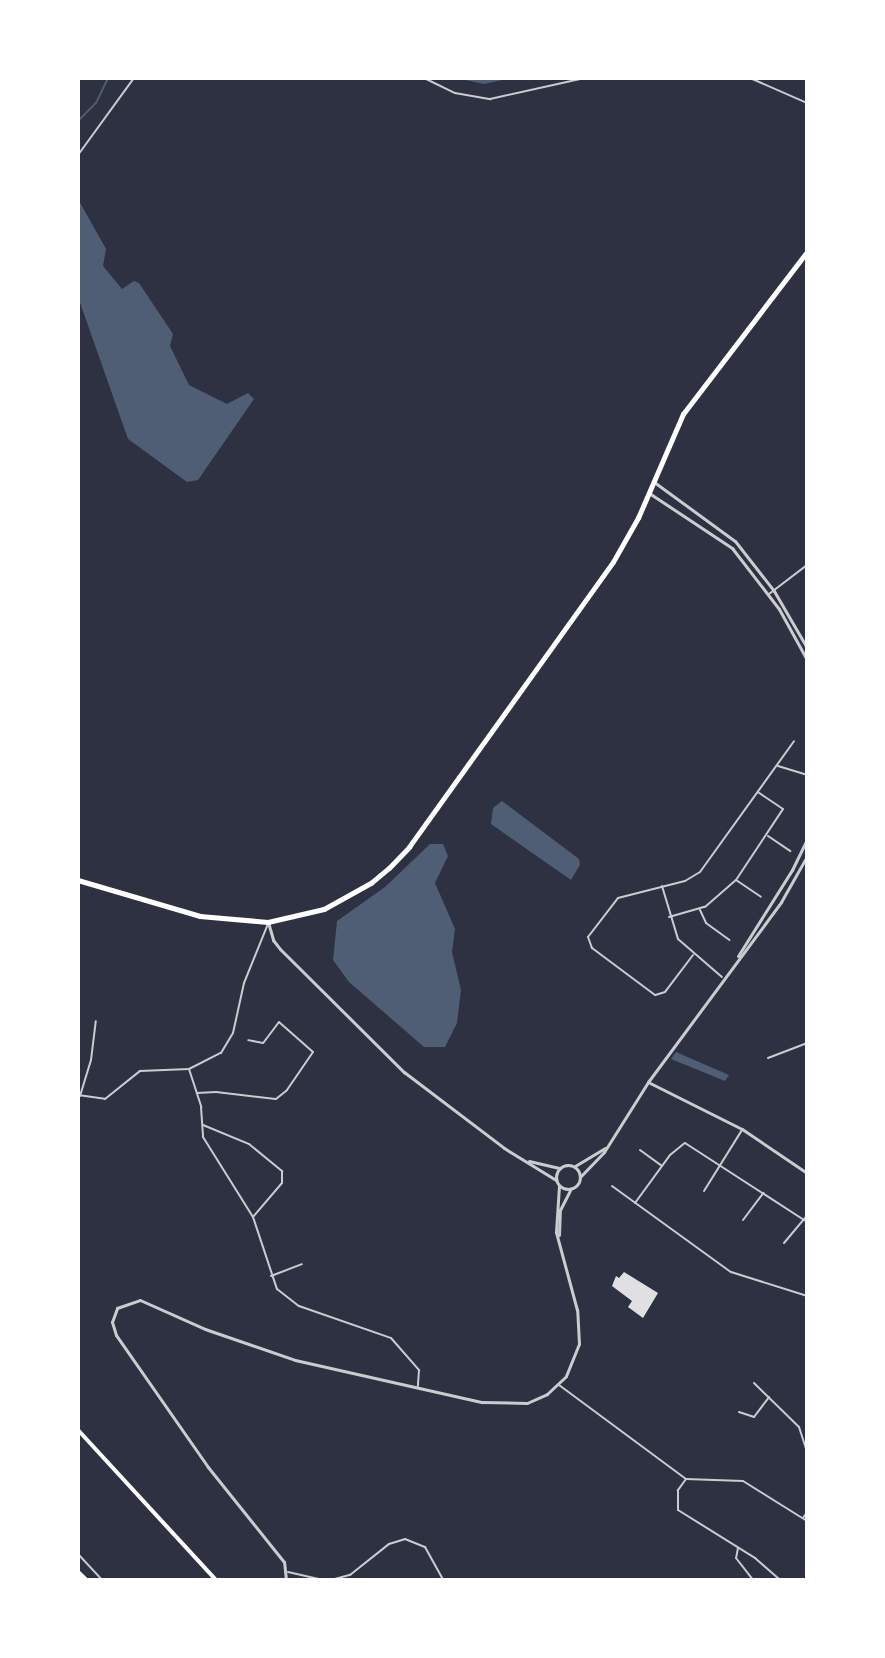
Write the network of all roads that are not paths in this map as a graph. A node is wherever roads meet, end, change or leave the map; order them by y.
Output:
1 (134, 78) edge
2 (424, 78) edge
3 (585, 78) edge
4 (750, 78) edge
5 (807, 103) edge
6 (78, 155) edge
7 (807, 252) edge
8 (654, 482) junction
9 (649, 493) junction
10 (807, 565) edge
11 (803, 568) junction
12 (807, 573) edge
13 (774, 591) junction
14 (769, 594) junction
15 (807, 648) edge
16 (807, 660) edge
17 (794, 741) dead end
18 (778, 766) junction
19 (807, 776) edge
20 (759, 793) junction
21 (768, 836) junction
22 (807, 839) edge
23 (790, 851) dead end
24 (807, 856) edge
25 (78, 880) edge
26 (736, 880) junction
27 (662, 886) junction
28 (761, 897) dead end
29 (700, 910) junction
30 (669, 917) junction
31 (268, 922) junction
32 (729, 940) dead end
33 (693, 955) junction
34 (737, 958) junction
35 (722, 977) junction
36 (96, 1021) dead end
37 (248, 1040) dead end
38 (807, 1043) edge
39 (768, 1058) dead end
40 (189, 1069) junction
41 (648, 1082) junction
42 (197, 1093) junction
43 (79, 1096) edge
44 (202, 1125) junction
45 (742, 1129) junction
46 (608, 1144) junction
47 (640, 1150) dead end
48 (527, 1160) junction
49 (721, 1164) junction
50 (573, 1166) junction
51 (662, 1166) junction
52 (560, 1168) junction
53 (807, 1173) edge
54 (580, 1177) junction
55 (556, 1180) junction
56 (559, 1186) junction
57 (612, 1186) dead end
58 (570, 1190) junction
59 (704, 1191) dead end
60 (763, 1192) junction
61 (635, 1203) junction
62 (253, 1217) junction
63 (806, 1217) edge
64 (743, 1220) dead end
65 (807, 1222) edge
66 (559, 1235) junction
67 (784, 1243) dead end
68 (302, 1264) dead end
69 (271, 1276) junction
70 (807, 1296) edge
71 (754, 1383) dead end
72 (558, 1384) junction
73 (417, 1388) junction
74 (769, 1396) junction
75 (739, 1412) dead end
76 (78, 1430) edge
77 (807, 1452) edge
78 (686, 1479) junction
79 (807, 1512) edge
80 (803, 1518) junction
81 (807, 1521) edge
82 (738, 1548) junction
83 (78, 1554) edge
84 (78, 1572) edge
85 (288, 1572) junction
86 (86, 1580) edge
87 (102, 1580) edge
88 (216, 1580) edge
89 (286, 1580) edge
90 (323, 1580) edge
91 (331, 1580) edge
92 (443, 1580) edge
93 (753, 1580) edge
94 (780, 1580) edge

1 - 6 street
2 - 3 street
4 - 5 street
7 - 8 main road
8 - 9 main road
8 - 13 street
9 - 14 street
9 - 31 main road
10 - 11 street
11 - 12 street
11 - 13 street
13 - 14 street
13 - 15 street
14 - 16 street
17 - 18 street
18 - 19 street
18 - 20 street
20 - 21 street
20 - 27 street
21 - 23 street
21 - 26 street
22 - 34 street
24 - 34 street
25 - 31 main road
26 - 28 street
26 - 29 street
27 - 30 street
27 - 33 street
29 - 30 street
29 - 32 street
30 - 33 street
31 - 40 street
31 - 48 street
33 - 35 street
34 - 35 street
35 - 41 street
36 - 43 street
37 - 42 street
38 - 39 street
40 - 42 street
40 - 43 street
41 - 45 street
41 - 46 street
42 - 44 street
44 - 62 street
44 - 62 street
45 - 49 street
45 - 53 street
46 - 50 street
46 - 54 street
47 - 51 street
48 - 52 street
48 - 55 street
49 - 51 street
49 - 59 street
49 - 60 street
50 - 52 street
50 - 54 street
51 - 61 street
52 - 55 street
54 - 58 street
55 - 56 street
56 - 58 street
56 - 66 street
57 - 61 street
58 - 66 street
60 - 63 street
60 - 64 street
61 - 70 street
62 - 69 street
63 - 65 street
63 - 67 street
66 - 72 street
68 - 69 street
69 - 73 street
71 - 74 street
72 - 73 street
72 - 78 street
73 - 85 street
74 - 75 street
74 - 77 street
76 - 88 main road
78 - 80 street
78 - 82 street
79 - 80 street
80 - 81 street
82 - 93 street
82 - 94 street
83 - 87 street
84 - 86 main road
85 - 89 street
85 - 90 street
91 - 92 street

